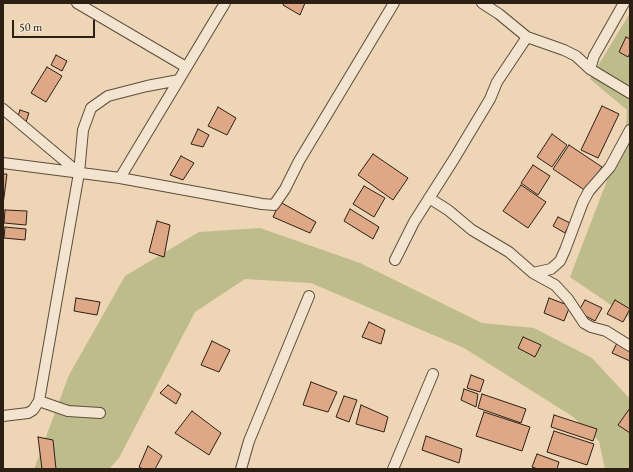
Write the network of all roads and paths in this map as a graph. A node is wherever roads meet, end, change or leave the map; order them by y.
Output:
1 (77, 3) edge
2 (225, 3) edge
3 (394, 3) edge
4 (482, 3) edge
5 (624, 3) edge
6 (527, 37) junction
7 (586, 65) junction
8 (186, 67) junction
9 (179, 80) junction
10 (630, 93) edge
11 (3, 109) edge
12 (630, 130) edge
13 (3, 163) edge
14 (78, 173) junction
15 (120, 178) junction
16 (429, 198) junction
17 (395, 260) dead end
18 (533, 273) junction
19 (309, 296) dead end
20 (630, 346) edge
21 (433, 374) dead end
22 (39, 401) junction
23 (100, 413) dead end
24 (3, 416) edge
25 (241, 469) edge
26 (393, 469) edge

1 - 8 street
2 - 8 street
3 - 15 street
4 - 6 street
5 - 7 street
6 - 7 street
6 - 16 street
7 - 10 street
8 - 9 street
9 - 14 street
9 - 15 street
11 - 14 street
12 - 18 street
13 - 14 street
14 - 15 street
14 - 22 street
16 - 17 street
16 - 18 street
18 - 20 street
19 - 25 street
21 - 26 street
22 - 23 street
22 - 24 street

